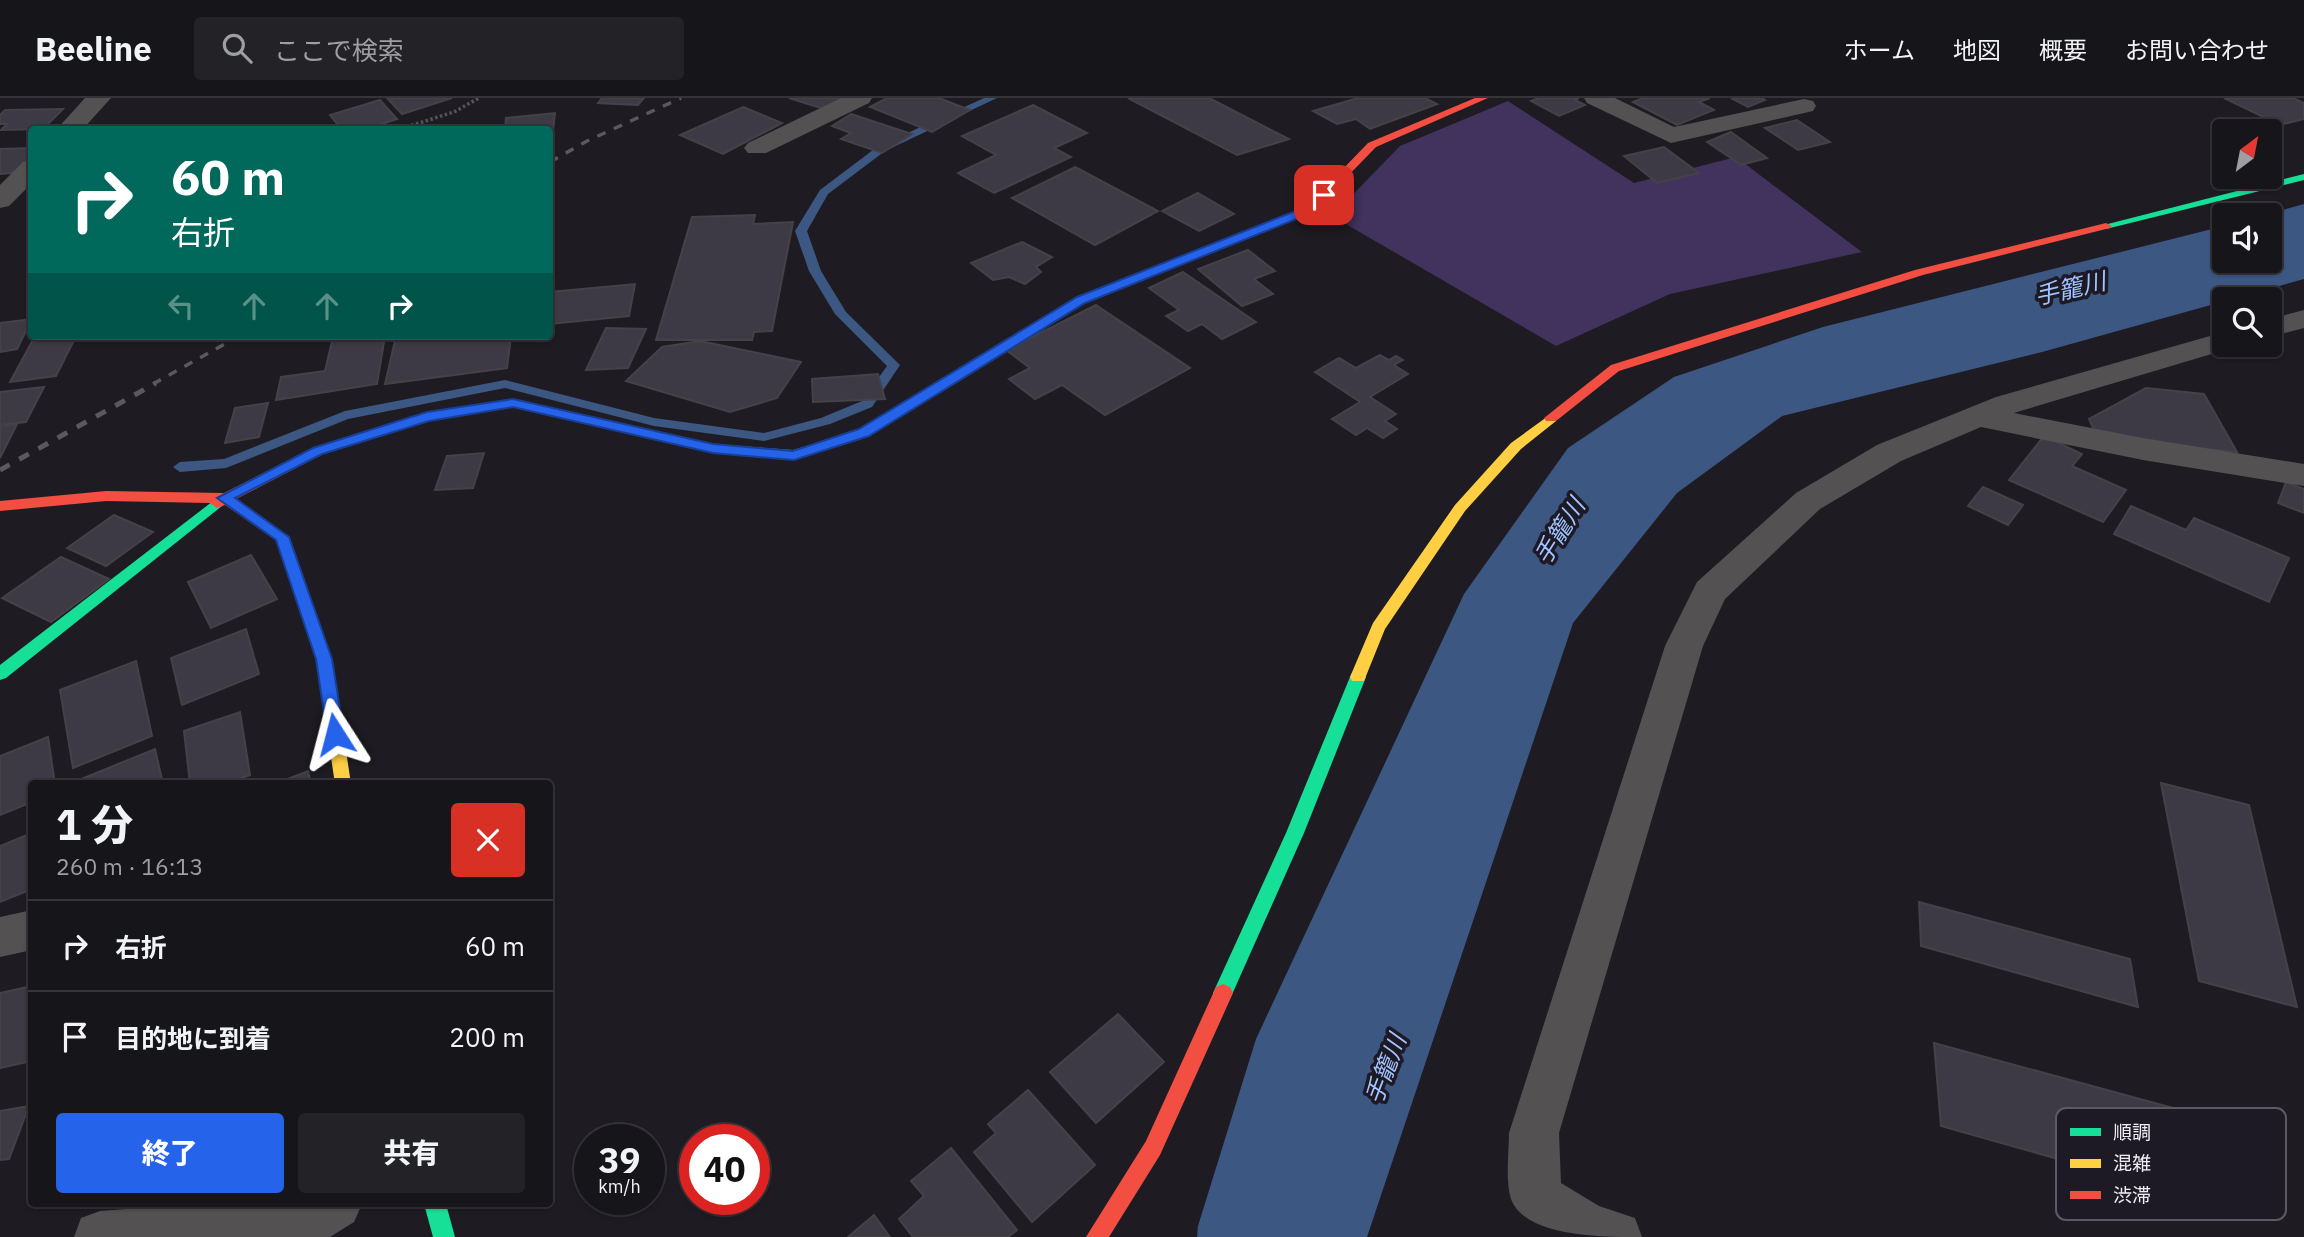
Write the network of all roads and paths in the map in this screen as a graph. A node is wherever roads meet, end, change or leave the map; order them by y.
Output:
1 (99, 98) edge
2 (479, 98) edge
3 (860, 98) edge
4 (1483, 98) edge
5 (1596, 98) edge
6 (1790, 98) edge
7 (72, 126) edge
8 (410, 126) edge
9 (757, 148) dead end
10 (28, 171) edge
11 (2304, 177) edge
12 (0, 200) edge
13 (2304, 318) edge
14 (2282, 324) edge
15 (2212, 344) edge
16 (1978, 416) junction
17 (2304, 475) edge
18 (224, 498) junction
19 (0, 506) edge
20 (0, 674) edge
21 (342, 780) edge
22 (28, 931) edge
23 (0, 937) edge
24 (331, 1207) edge
25 (436, 1207) edge
26 (100, 1237) edge
27 (444, 1237) edge
28 (1097, 1237) edge
29 (1616, 1237) edge

1 - 7 street
2 - 8 path
3 - 9 street
4 - 18 street
5 - 6 street
10 - 12 street
11 - 28 street
13 - 14 street
15 - 16 street
16 - 17 street
16 - 29 street
18 - 19 street
18 - 20 street
18 - 21 street
22 - 23 street
24 - 26 street
25 - 27 street

